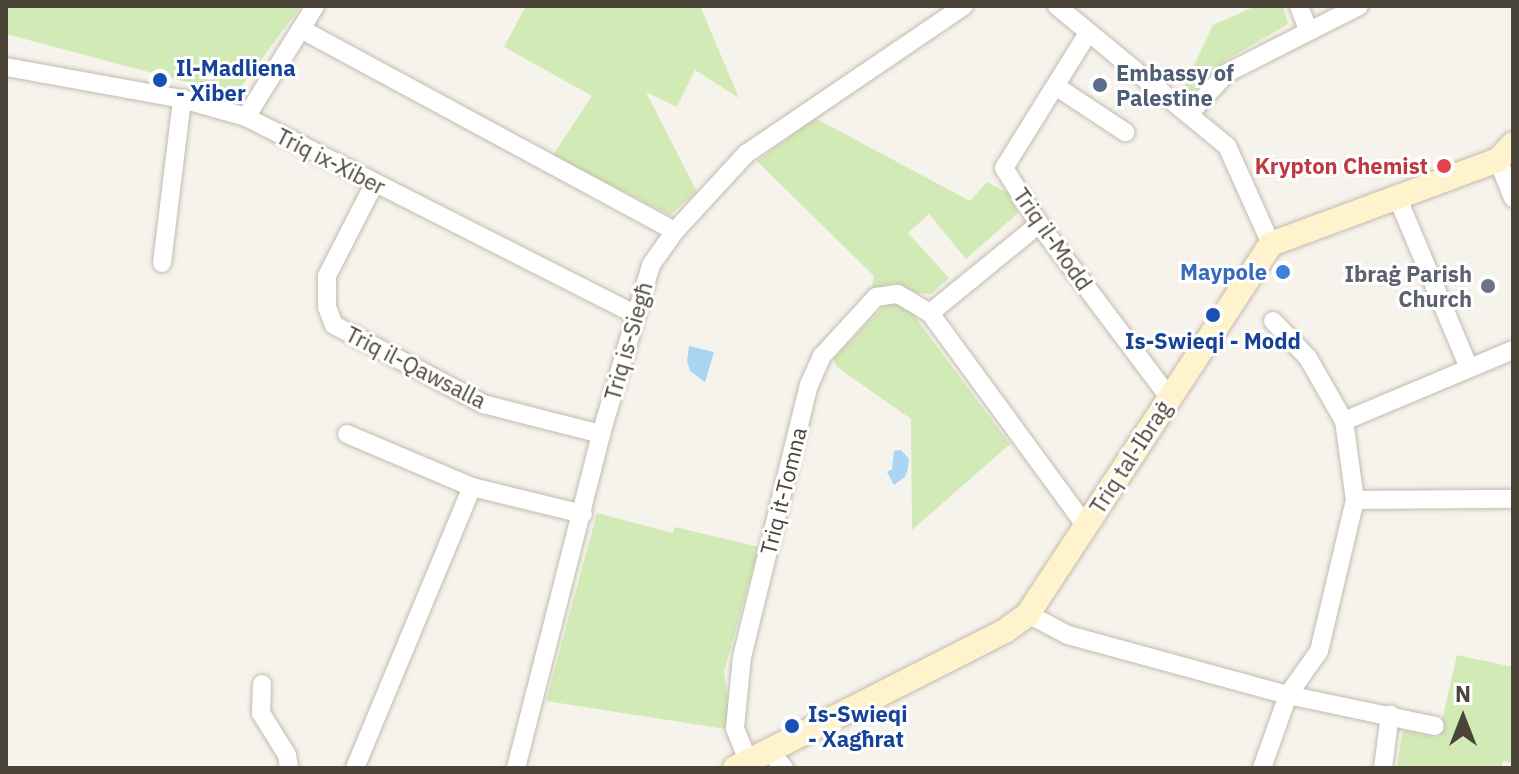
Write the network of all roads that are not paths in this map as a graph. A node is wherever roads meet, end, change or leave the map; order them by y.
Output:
1 (315, 6) edge
2 (964, 6) edge
3 (1057, 6) edge
4 (1299, 6) edge
5 (1359, 6) edge
6 (301, 29) junction
7 (1308, 30) junction
8 (1088, 33) junction
9 (6, 67) edge
10 (1057, 87) junction
11 (182, 99) junction
12 (1189, 114) junction
13 (246, 117) junction
14 (1125, 132) dead end
15 (1505, 152) edge
16 (374, 184) junction
17 (1513, 198) edge
18 (1398, 199) junction
19 (1039, 224) junction
20 (675, 231) junction
21 (1271, 244) junction
22 (162, 263) dead end
23 (930, 313) junction
24 (635, 314) junction
25 (1273, 321) dead end
26 (1513, 350) edge
27 (1469, 368) junction
28 (1169, 397) junction
29 (1344, 421) junction
30 (347, 434) dead end
31 (601, 434) junction
32 (472, 487) junction
33 (1513, 499) edge
34 (1355, 500) junction
35 (583, 514) junction
36 (1085, 525) junction
37 (1028, 614) junction
38 (262, 684) dead end
39 (1288, 695) junction
40 (1390, 714) junction
41 (1435, 726) dead end
42 (760, 763) edge
43 (289, 768) edge
44 (355, 768) edge
45 (516, 768) edge
46 (1262, 768) edge
47 (1383, 768) edge

1 - 6 street
2 - 20 street, Triq is-Siegħ
3 - 8 street
4 - 7 street
5 - 7 street
6 - 13 street
6 - 20 street
7 - 12 street
8 - 10 street, Triq il-Modd
8 - 12 street
9 - 11 street, Triq ix-Xiber
10 - 14 street
10 - 19 street, Triq il-Modd
11 - 13 street, Triq ix-Xiber
11 - 22 street
12 - 21 street
13 - 16 street, Triq ix-Xiber
15 - 17 street
15 - 18 main road
16 - 24 street, Triq ix-Xiber
16 - 31 street, Triq il-Qawsalla
18 - 21 main road
18 - 27 street
19 - 23 street
19 - 28 street, Triq il-Modd
20 - 24 street, Triq is-Siegħ
21 - 28 main road, Triq tal-Ibraġ
23 - 36 street
23 - 42 street, Triq it-Tomna
24 - 31 street, Triq is-Siegħ
25 - 29 street
26 - 27 street
27 - 29 street
28 - 36 main road, Triq tal-Ibraġ
29 - 34 street
30 - 32 street
31 - 35 street, Triq is-Siegħ
32 - 35 street
32 - 44 street
33 - 34 street
34 - 39 street
35 - 45 street, Triq is-Siegħ
36 - 37 main road, Triq tal-Ibraġ
37 - 39 street
37 - 42 main road, Triq tal-Ibraġ
38 - 43 street
39 - 40 street
39 - 46 street
40 - 41 street
40 - 47 street

